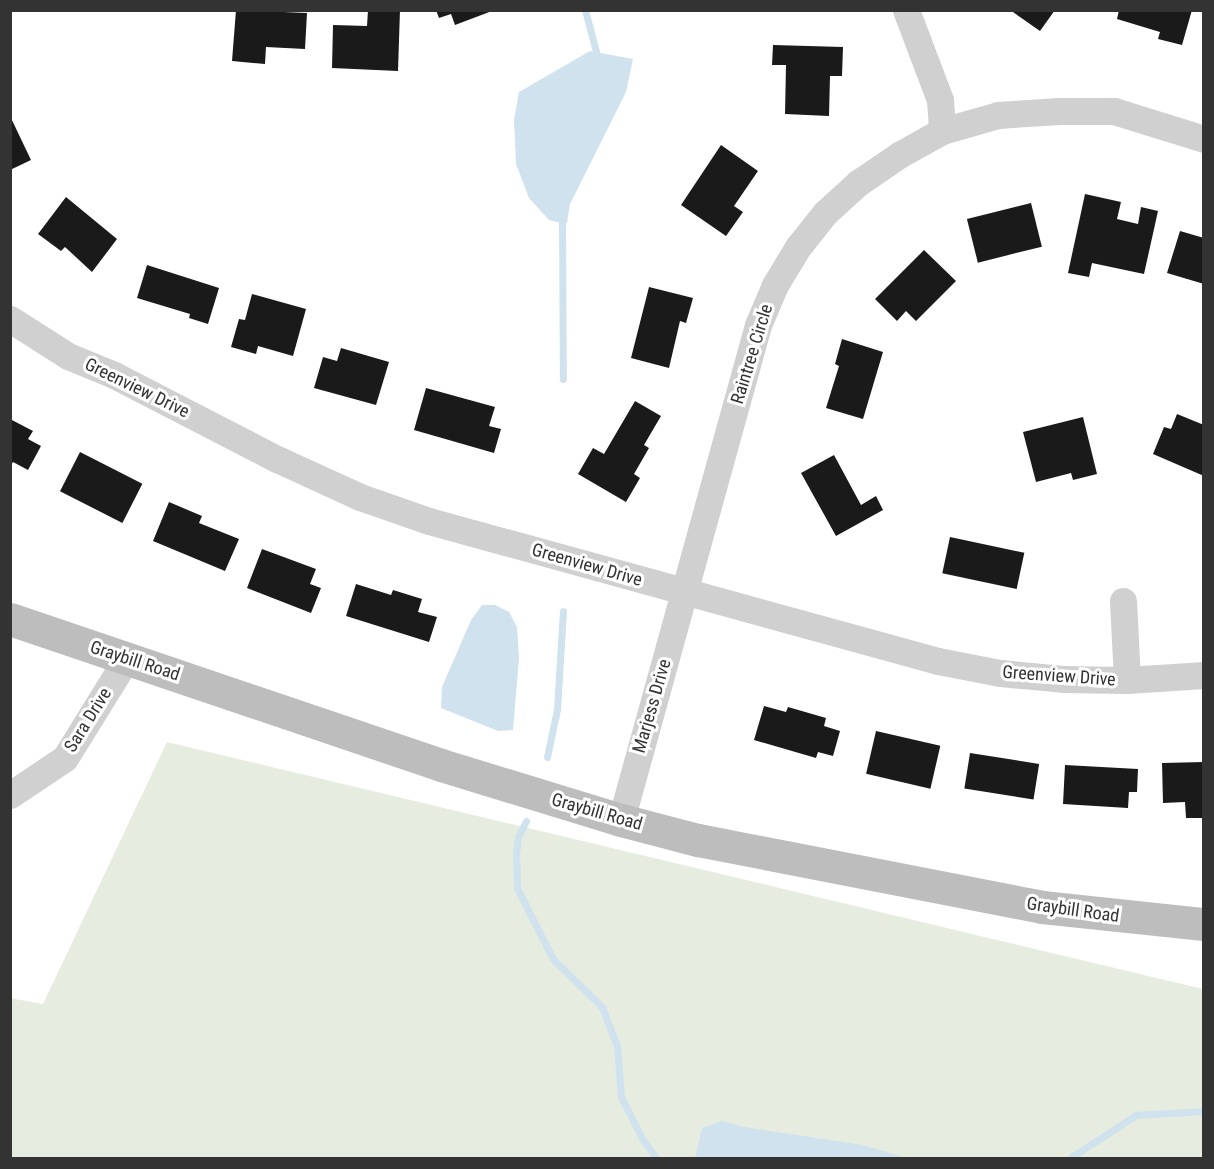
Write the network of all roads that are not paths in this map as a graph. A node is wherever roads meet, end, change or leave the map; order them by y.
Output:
1 (906, 10) edge
2 (942, 130) junction
3 (1203, 139) edge
4 (10, 319) edge
5 (684, 592) junction
6 (1123, 601) dead end
7 (10, 619) edge
8 (127, 658) junction
9 (1203, 675) edge
10 (1127, 680) junction
11 (10, 795) edge
12 (621, 820) junction
13 (1203, 924) edge

1 - 2 street
2 - 3 street, Raintree Circle
2 - 5 street, Raintree Circle
4 - 5 street, Greenview Drive
5 - 10 street, Greenview Drive
5 - 12 street, Marjess Drive
6 - 10 street
7 - 8 street, Graybill Road
8 - 11 street, Sara Drive
8 - 12 street, Graybill Road
9 - 10 street, Greenview Drive
12 - 13 street, Graybill Road

